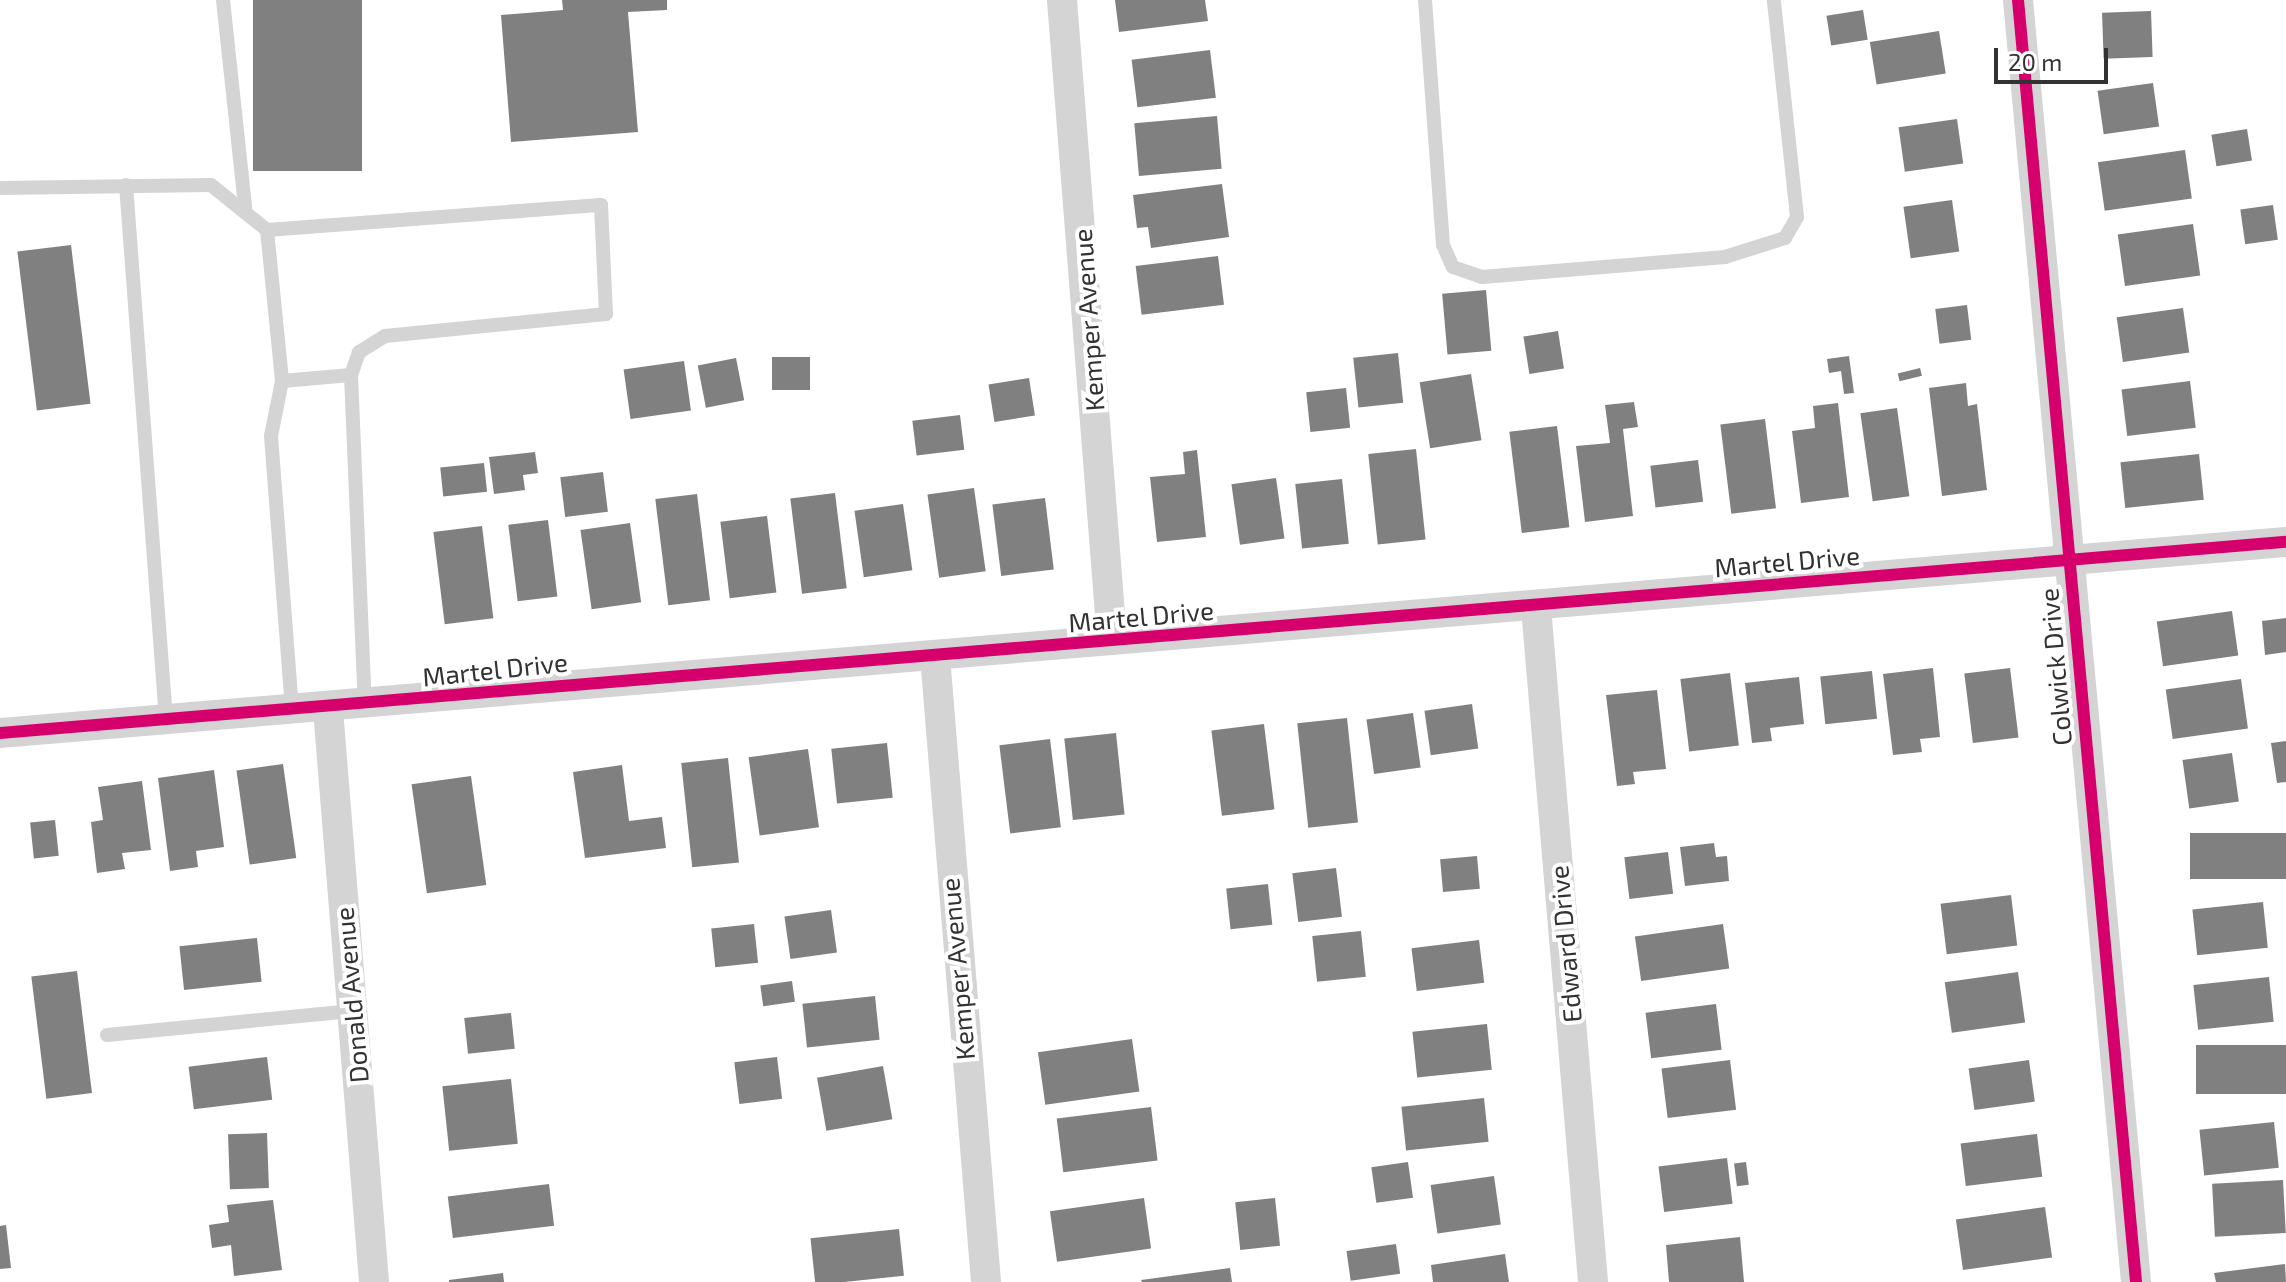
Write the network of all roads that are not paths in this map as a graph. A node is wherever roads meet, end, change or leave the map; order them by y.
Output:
1 (223, 0) edge
2 (1062, 0) edge
3 (1425, 0) edge
4 (1774, 0) edge
5 (2018, 0) edge
6 (126, 185) junction
7 (0, 188) edge
8 (245, 207) junction
9 (267, 230) junction
10 (351, 375) junction
11 (282, 381) junction
12 (2286, 542) edge
13 (2067, 561) junction
14 (1536, 607) junction
15 (1112, 640) junction
16 (935, 656) junction
17 (365, 705) junction
18 (328, 709) junction
19 (292, 711) junction
20 (166, 720) junction
21 (0, 733) edge
22 (352, 1011) junction
23 (107, 1035) dead end
24 (374, 1282) edge
25 (986, 1282) edge
26 (1593, 1282) edge
27 (2136, 1282) edge

1 - 8 lane
2 - 15 street, Kemper Avenue
3 - 4 lane
5 - 13 street, Colwick Drive
6 - 7 lane
6 - 8 lane
6 - 20 lane
8 - 9 lane
9 - 10 lane
9 - 11 lane
10 - 11 lane
10 - 17 lane
11 - 19 lane
12 - 13 street, Martel Drive
13 - 14 street, Martel Drive
13 - 27 street, Colwick Drive
14 - 15 street, Martel Drive
14 - 26 street, Edward Drive
15 - 16 street, Martel Drive
16 - 17 street, Martel Drive
16 - 25 street, Kemper Avenue
17 - 18 street, Martel Drive
18 - 19 street, Martel Drive
18 - 22 street, Donald Avenue
19 - 20 street, Martel Drive
20 - 21 street, Martel Drive
22 - 23 lane
22 - 24 street, Donald Avenue

